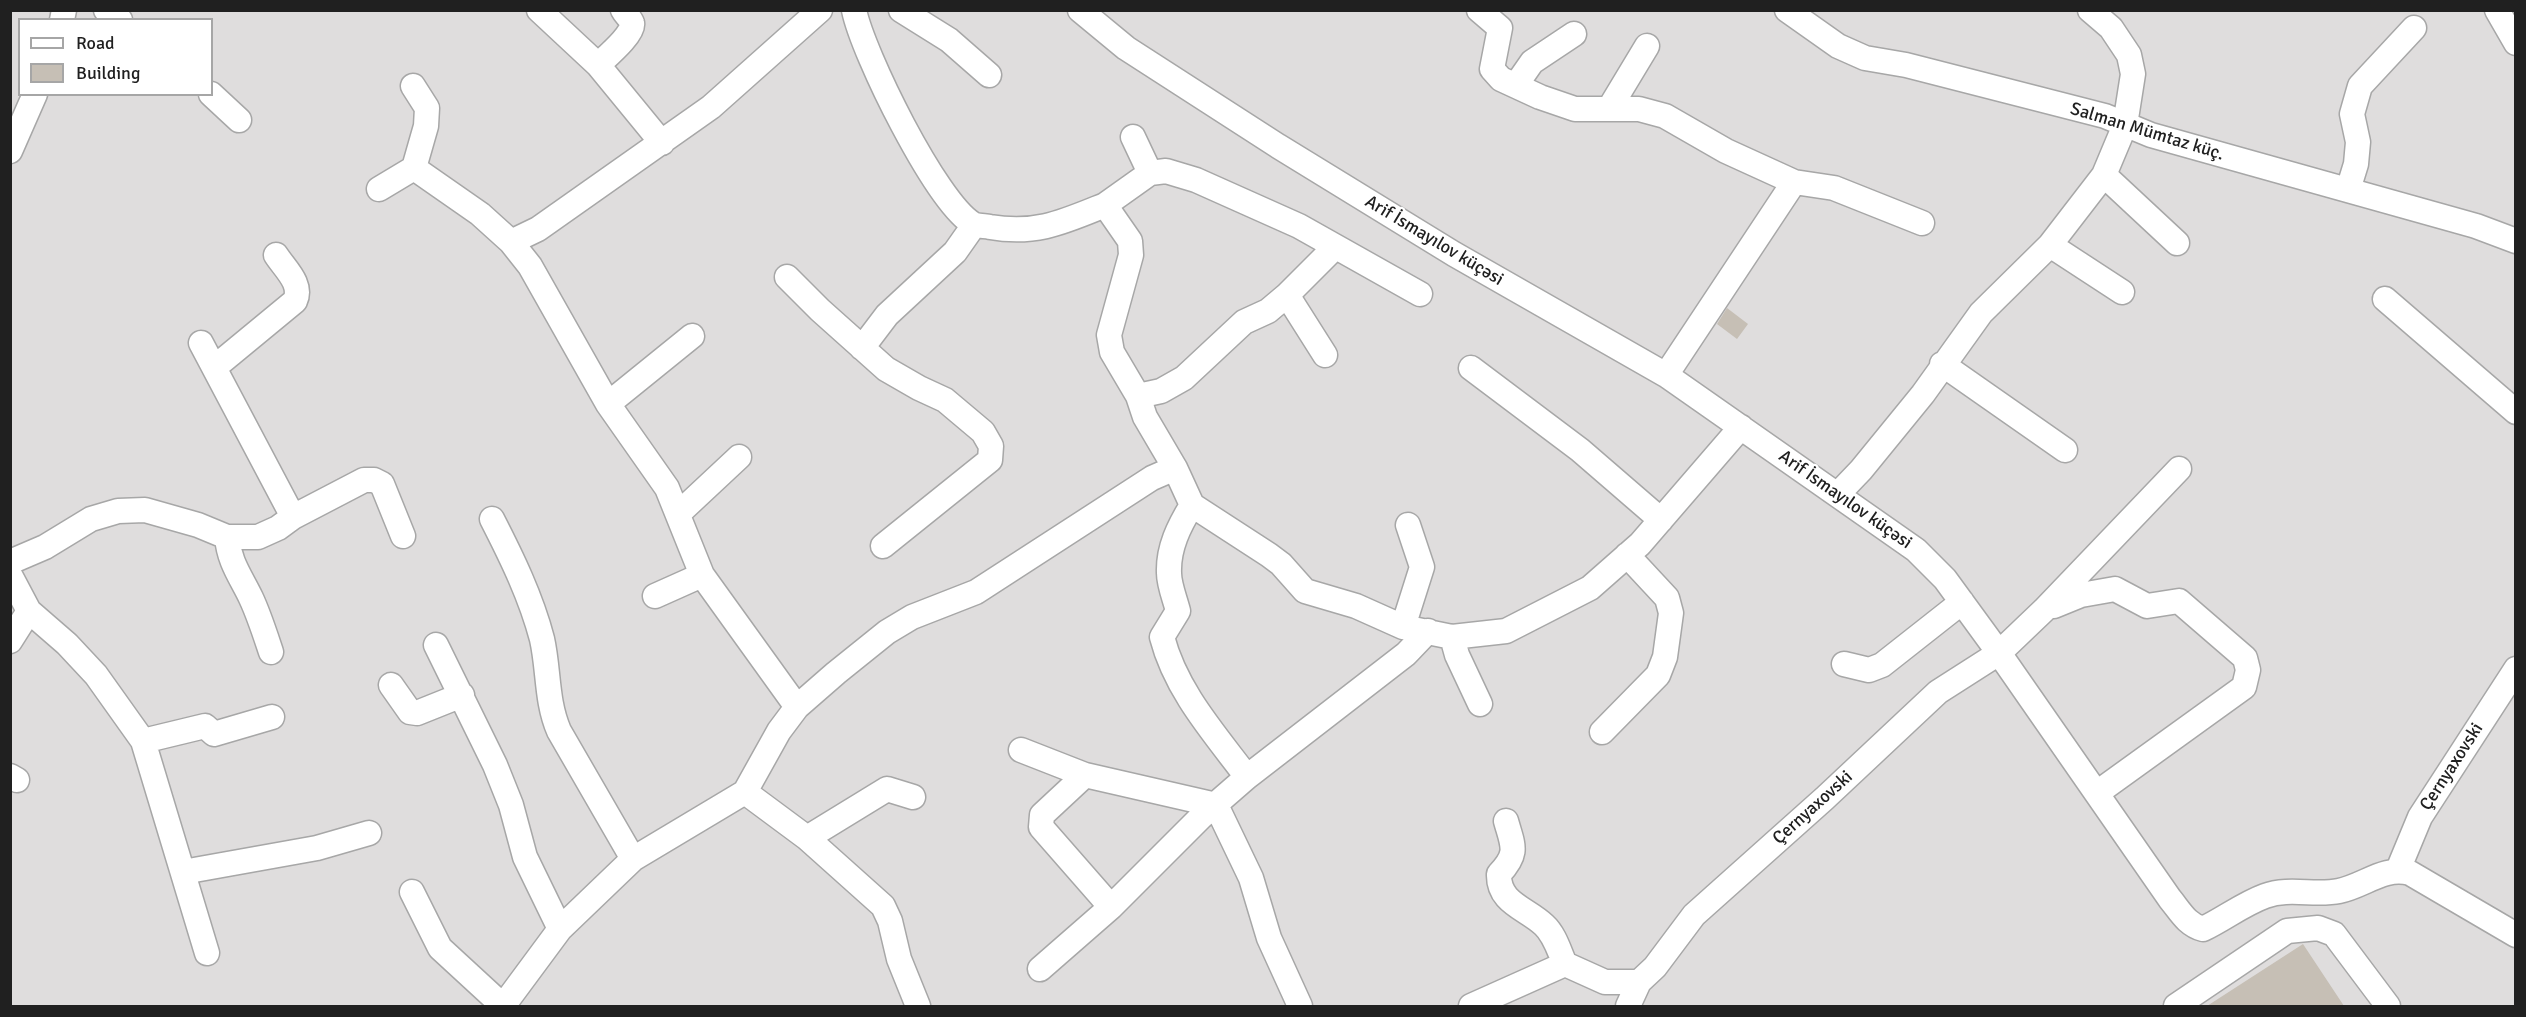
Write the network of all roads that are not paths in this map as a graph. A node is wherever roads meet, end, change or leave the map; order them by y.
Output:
1 (538, 10) edge
2 (623, 10) edge
3 (820, 10) edge
4 (854, 10) edge
5 (901, 10) edge
6 (1080, 10) edge
7 (1479, 10) edge
8 (1821, 10) edge
9 (2497, 10) edge
10 (2097, 13) edge
11 (1792, 15) edge
12 (2414, 28) dead end
13 (1574, 34) dead end
14 (2516, 43) edge
15 (1647, 46) dead end
16 (598, 65) junction
17 (989, 75) dead end
18 (1516, 85) junction
19 (413, 87) dead end
20 (34, 96) edge
21 (213, 96) edge
22 (1608, 109) junction
23 (239, 120) dead end
24 (2125, 125) junction
25 (1132, 137) dead end
26 (662, 143) junction
27 (10, 151) edge
28 (414, 168) junction
29 (1150, 173) junction
30 (2104, 175) junction
31 (1794, 182) junction
32 (379, 189) dead end
33 (2348, 190) junction
34 (1105, 205) junction
35 (1923, 224) dead end
36 (974, 225) junction
37 (2516, 241) edge
38 (511, 242) junction
39 (2177, 243) dead end
40 (2050, 245) junction
41 (1335, 247) junction
42 (276, 255) dead end
43 (787, 277) dead end
44 (2122, 292) dead end
45 (1420, 294) dead end
46 (1287, 296) junction
47 (2385, 299) dead end
48 (692, 336) dead end
49 (201, 344) dead end
50 (862, 348) junction
51 (1324, 355) dead end
52 (1942, 364) junction
53 (215, 367) junction
54 (1471, 368) dead end
55 (1666, 375) junction
56 (1137, 396) junction
57 (608, 404) junction
58 (2516, 412) edge
59 (1741, 428) junction
60 (2065, 450) dead end
61 (740, 457) dead end
62 (1175, 468) junction
63 (2179, 470) dead end
64 (1838, 494) junction
65 (1192, 505) junction
66 (678, 514) junction
67 (293, 517) junction
68 (492, 519) dead end
69 (1661, 520) junction
70 (1408, 525) dead end
71 (403, 536) dead end
72 (227, 537) junction
73 (883, 546) dead end
74 (1628, 555) junction
75 (10, 562) edge
76 (10, 575) edge
77 (702, 575) junction
78 (655, 597) dead end
79 (1962, 603) junction
80 (2044, 610) junction
81 (29, 611) junction
82 (1403, 627) junction
83 (1428, 631) junction
84 (1452, 637) junction
85 (10, 641) edge
86 (436, 645) dead end
87 (271, 652) dead end
88 (1999, 653) junction
89 (1844, 664) dead end
90 (2516, 669) edge
91 (391, 685) dead end
92 (462, 695) junction
93 (1480, 705) dead end
94 (797, 707) junction
95 (272, 717) dead end
96 (1602, 732) dead end
97 (143, 741) junction
98 (1022, 750) dead end
99 (1085, 775) junction
100 (1247, 777) junction
101 (745, 792) junction
102 (2097, 793) junction
103 (913, 797) dead end
104 (1216, 805) junction
105 (1506, 821) dead end
106 (369, 832) dead end
107 (807, 838) junction
108 (633, 859) junction
109 (2398, 870) junction
110 (183, 872) junction
111 (412, 892) dead end
112 (1111, 907) junction
113 (560, 929) junction
114 (2516, 935) edge
115 (207, 953) dead end
116 (1564, 964) junction
117 (1040, 969) dead end
118 (1639, 982) junction
119 (918, 1006) edge
120 (1300, 1006) edge
121 (1471, 1006) edge
122 (1628, 1006) edge
123 (2176, 1006) edge
124 (2388, 1006) edge

1 - 16 street
2 - 16 street
3 - 26 street
4 - 36 street
5 - 17 street
6 - 55 street, Arif İsmayılov küçəsi
7 - 18 street
8 - 11 street
9 - 14 street
10 - 24 street
11 - 24 street, Salman Mümtaz küç.
12 - 33 street
13 - 18 street
15 - 22 street
16 - 26 street
18 - 22 street
19 - 28 street
20 - 27 street
21 - 23 street
22 - 31 street
24 - 30 street
24 - 33 street, Salman Mümtaz küç.
25 - 29 street
26 - 38 street
28 - 32 street
28 - 38 street
29 - 34 street
29 - 41 street
30 - 39 street
30 - 40 street
31 - 35 street
31 - 55 street
33 - 37 street, Salman Mümtaz küç.
34 - 36 street
34 - 56 street
36 - 50 street
38 - 57 street
40 - 44 street
40 - 52 street
41 - 45 street
41 - 46 street
42 - 53 street
43 - 50 street
46 - 51 street
46 - 56 street
47 - 58 street
48 - 57 street
49 - 53 street
50 - 73 street
52 - 60 street
52 - 64 street
53 - 67 street
54 - 69 street
55 - 59 street, Arif İsmayılov küçəsi
56 - 62 street
57 - 66 street
59 - 64 street, Arif İsmayılov küçəsi
59 - 69 street
61 - 66 street
62 - 65 street
62 - 94 street
63 - 80 street, Çernyaxovski
64 - 79 street, Arif İsmayılov küçəsi
65 - 82 street
65 - 100 street
66 - 77 street
67 - 71 street
67 - 72 street
68 - 108 street
69 - 74 street
70 - 82 street
72 - 75 street
72 - 87 street
74 - 84 street
74 - 96 street
76 - 81 street
77 - 78 street
77 - 94 street
79 - 88 street, Arif İsmayılov küçəsi
79 - 89 street
80 - 88 street, Çernyaxovski
80 - 102 street
81 - 85 street
81 - 97 street
82 - 83 street
83 - 84 street
83 - 100 street
84 - 93 street
86 - 92 street
88 - 102 street, Arif İsmayılov küçəsi
88 - 118 street, Çernyaxovski
90 - 109 street, Çernyaxovski
91 - 92 street
92 - 113 street
94 - 101 street
95 - 97 street
97 - 110 street
98 - 99 street
99 - 104 street
99 - 112 street
100 - 104 street
101 - 107 street
101 - 108 street
102 - 109 street, Arif İsmayılov küçəsi
103 - 107 street
104 - 112 street
104 - 120 street
105 - 116 street
106 - 110 street
107 - 119 street
108 - 113 street
109 - 114 street
110 - 115 street
111 - 113 street
112 - 117 street
116 - 118 street
116 - 121 street
118 - 122 street, Çernyaxovski
123 - 124 street

